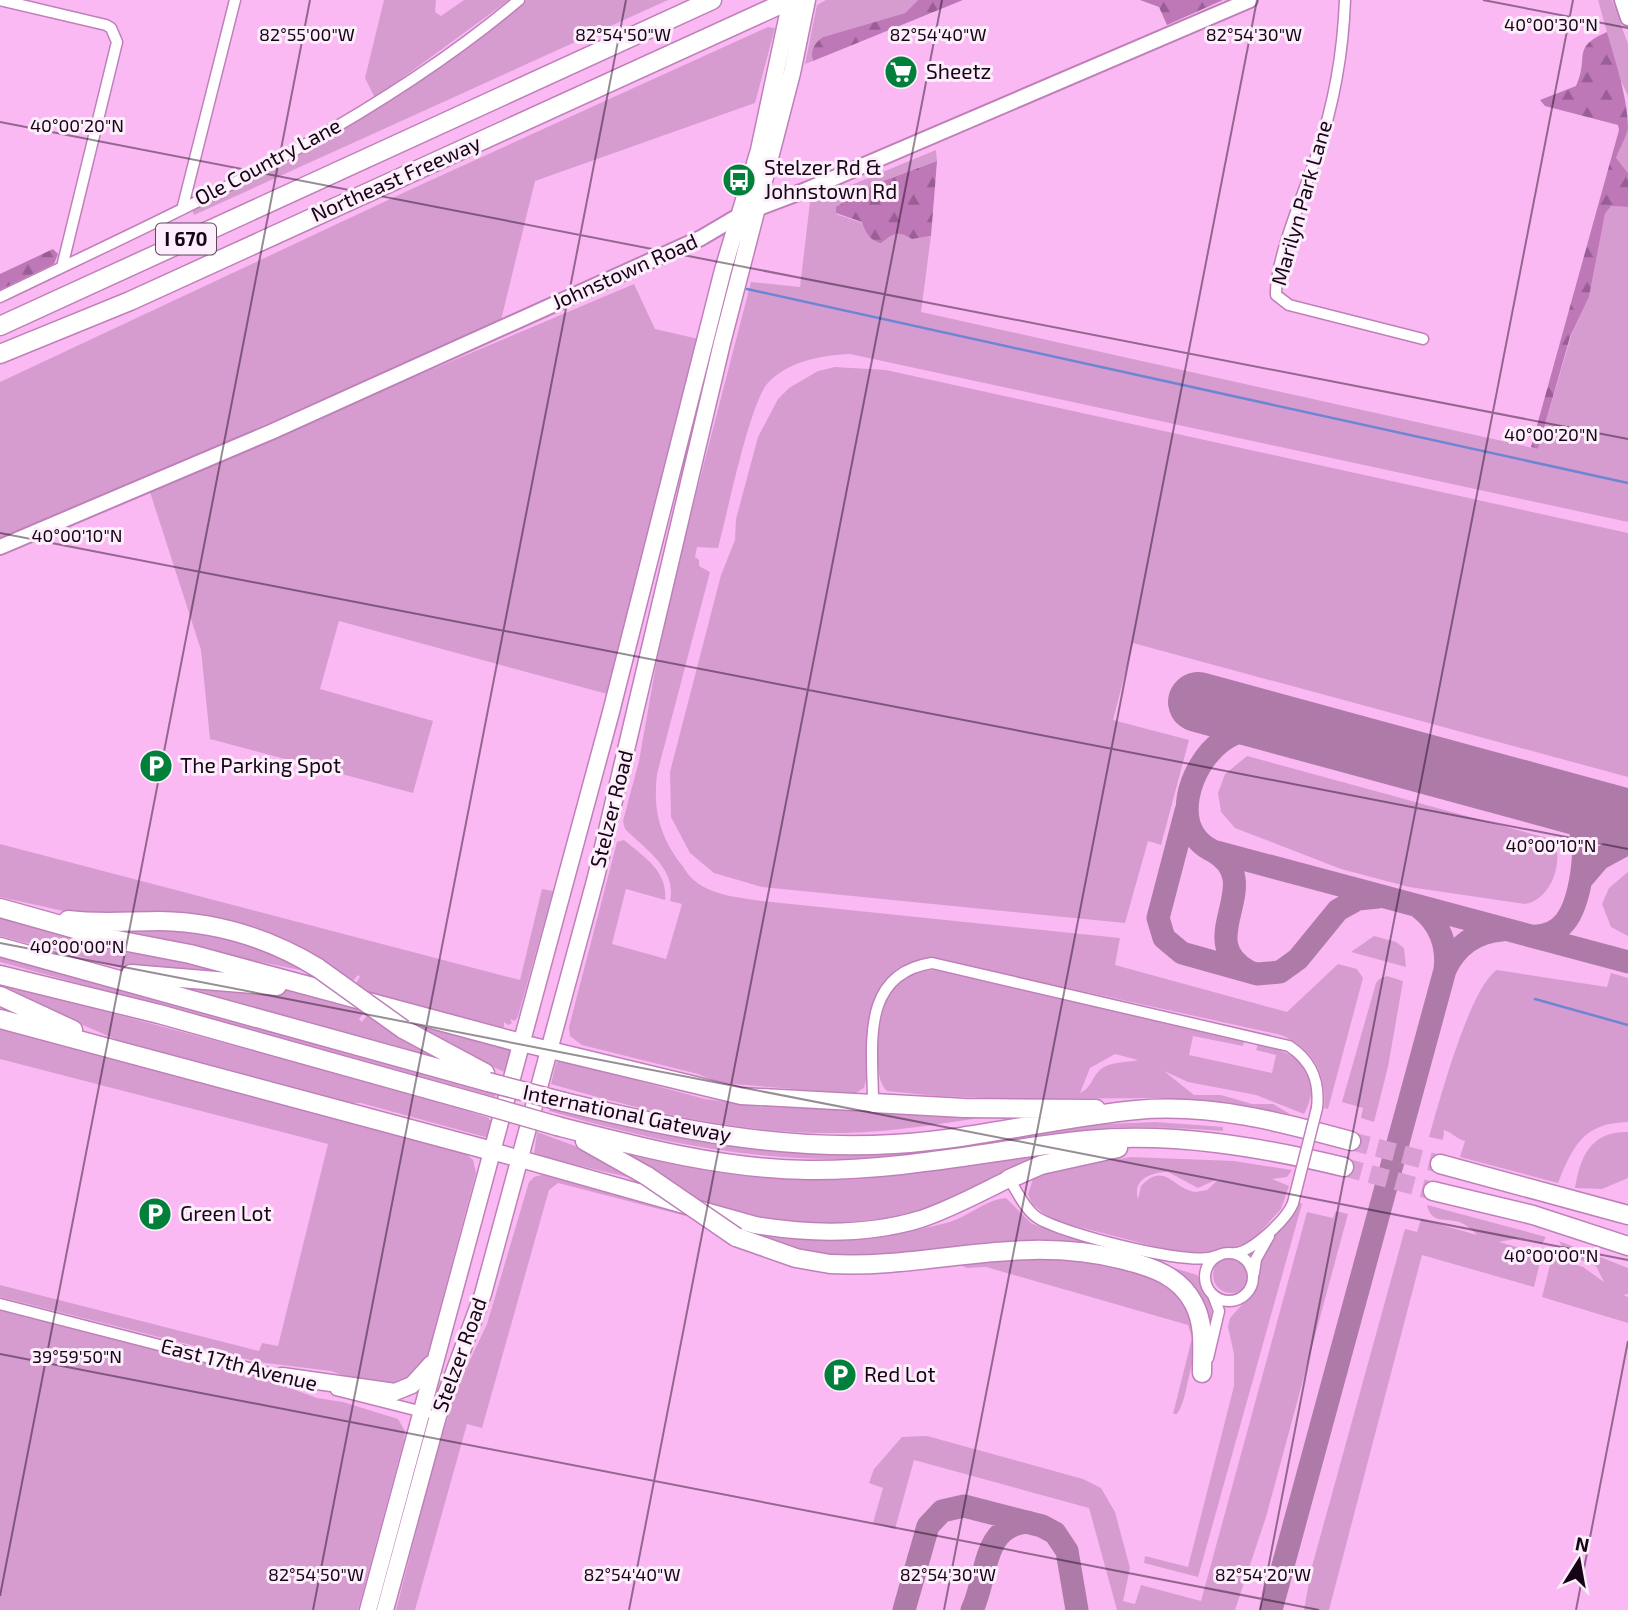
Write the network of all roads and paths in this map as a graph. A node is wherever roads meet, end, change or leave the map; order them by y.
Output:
1 (0, 0) edge
2 (234, 0) edge
3 (519, 0) edge
4 (712, 0) edge
5 (790, 0) edge
6 (807, 0) edge
7 (1250, 0) edge
8 (1345, 0) edge
9 (1622, 0) edge
10 (1628, 18) edge
11 (183, 206) junction
12 (758, 209) junction
13 (740, 215) junction
14 (62, 267) junction
15 (0, 296) edge
16 (130, 301) junction
17 (0, 326) edge
18 (1423, 339) dead end
19 (0, 354) edge
20 (0, 364) edge
21 (0, 547) edge
22 (0, 908) edge
23 (0, 947) edge
24 (0, 966) edge
25 (75, 968) junction
26 (0, 975) edge
27 (319, 990) junction
28 (0, 996) edge
29 (99, 999) junction
30 (0, 1019) edge
31 (521, 1043) junction
32 (548, 1050) junction
33 (128, 1053) junction
34 (488, 1078) junction
35 (873, 1103) junction
36 (1138, 1110) junction
37 (557, 1126) junction
38 (1170, 1141) junction
39 (1351, 1141) tunnel mouth
40 (492, 1151) junction
41 (519, 1160) junction
42 (1440, 1164) tunnel mouth
43 (1344, 1167) tunnel mouth
44 (1009, 1179) junction
45 (1433, 1191) tunnel mouth
46 (1628, 1215) edge
47 (1275, 1227) junction
48 (1628, 1246) edge
49 (1234, 1253) junction
50 (1216, 1256) junction
51 (1169, 1257) junction
52 (1254, 1277) junction
53 (1205, 1279) junction
54 (1213, 1295) junction
55 (0, 1304) edge
56 (437, 1353) junction
57 (1202, 1373) joint
58 (282, 1376) junction
59 (421, 1412) junction
60 (438, 1416) junction
61 (368, 1610) edge
62 (385, 1610) edge

1 - 14 street
2 - 11 street
3 - 11 street, Ole Country Lane
4 - 17 highway, Northeast Freeway / I 670
5 - 13 main road, Stelzer Road
5 - 16 highway, Northeast Freeway / I 670
6 - 12 main road, Stelzer Road
7 - 12 main road, Johnstown Road
8 - 18 street, Marilyn Park Lane
9 - 10 main road
11 - 14 street, Ole Country Lane
12 - 13 main road, Johnstown Road
12 - 32 main road, Stelzer Road
13 - 21 main road, Johnstown Road
13 - 31 main road, Stelzer Road
14 - 15 street, Ole Country Lane
16 - 19 highway, Northeast Freeway / I 670
16 - 20 highway
22 - 27 highway
22 - 34 highway, bridge
23 - 25 highway
24 - 29 highway
25 - 27 highway
25 - 34 highway
26 - 29 highway, International Gateway
27 - 31 highway
28 - 33 highway
29 - 37 highway, International Gateway, bridge
30 - 33 highway
31 - 32 main road
31 - 40 main road, Stelzer Road
32 - 35 main road
32 - 41 main road, Stelzer Road
33 - 40 highway
34 - 36 highway, International Gateway, bridge
35 - 36 highway
35 - 47 street, bridge
36 - 39 highway, International Gateway
37 - 38 highway, International Gateway
37 - 57 highway, bridge
38 - 43 highway, International Gateway
38 - 44 highway
40 - 41 main road
40 - 56 main road, Stelzer Road
41 - 44 main road
41 - 60 main road, Stelzer Road
42 - 46 highway
44 - 51 street
45 - 48 highway
47 - 49 street
47 - 52 street
49 - 50 street
49 - 52 street
50 - 51 street
50 - 53 street
51 - 53 street
52 - 54 street
53 - 54 street
54 - 57 street
55 - 58 street, East 17th Avenue
56 - 58 main road
56 - 59 main road, Stelzer Road
58 - 59 street, East 17th Avenue
59 - 60 street, East 17th Avenue
59 - 61 main road, Stelzer Road
60 - 62 main road, Stelzer Road

